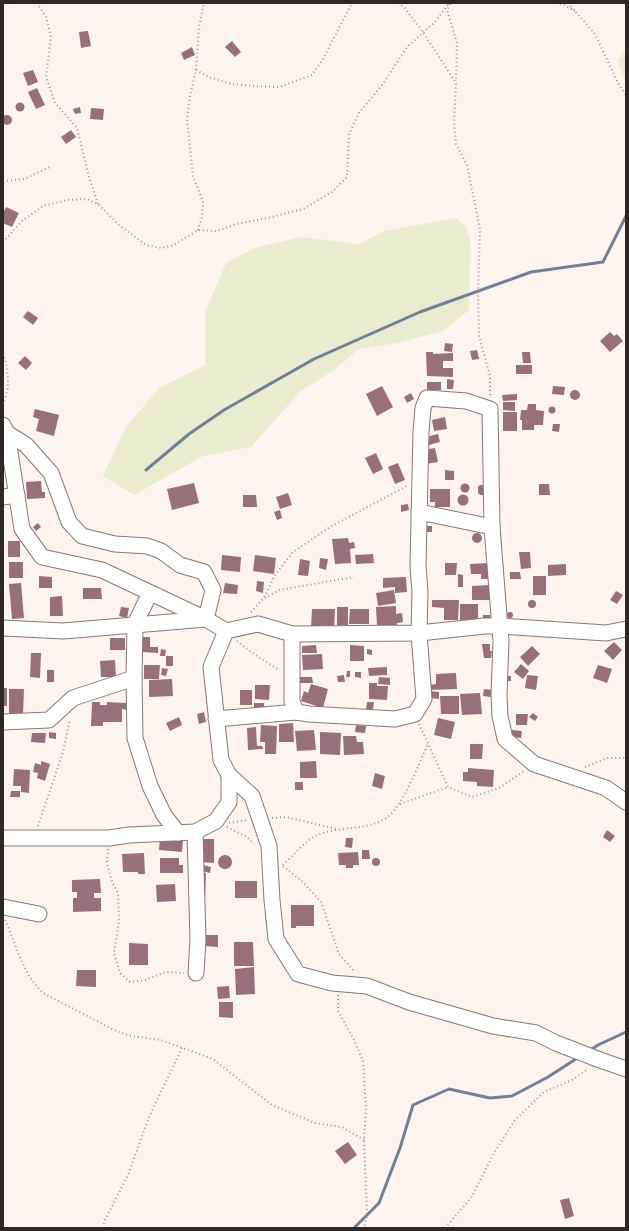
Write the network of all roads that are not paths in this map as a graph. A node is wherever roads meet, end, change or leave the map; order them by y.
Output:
1 (5, 429) edge
2 (10, 496) edge
3 (419, 512) junction
4 (492, 528) junction
5 (150, 593) junction
6 (206, 618) junction
7 (135, 624) junction
8 (501, 626) junction
9 (3, 628) edge
10 (626, 630) edge
11 (226, 631) junction
12 (419, 633) junction
13 (292, 634) junction
14 (134, 678) junction
15 (296, 712) junction
16 (216, 719) junction
17 (3, 722) edge
18 (229, 775) junction
19 (626, 802) edge
20 (195, 832) junction
21 (178, 833) junction
22 (3, 838) edge
23 (3, 907) edge
24 (39, 914) dead end
25 (196, 974) road end
26 (626, 1069) edge

1 - 2 street
1 - 6 street
2 - 5 street
3 - 4 street
3 - 4 street
3 - 12 street
4 - 8 street
5 - 6 street
5 - 7 street
6 - 7 street
6 - 11 street
7 - 9 street
7 - 14 street
8 - 10 street
8 - 12 street
8 - 19 street
11 - 13 street
11 - 16 street
12 - 13 street
12 - 15 street
13 - 15 street
14 - 17 street
14 - 21 street
15 - 16 street
16 - 18 street
18 - 20 street
18 - 26 street
20 - 21 street
20 - 25 street
21 - 22 street
23 - 24 street

